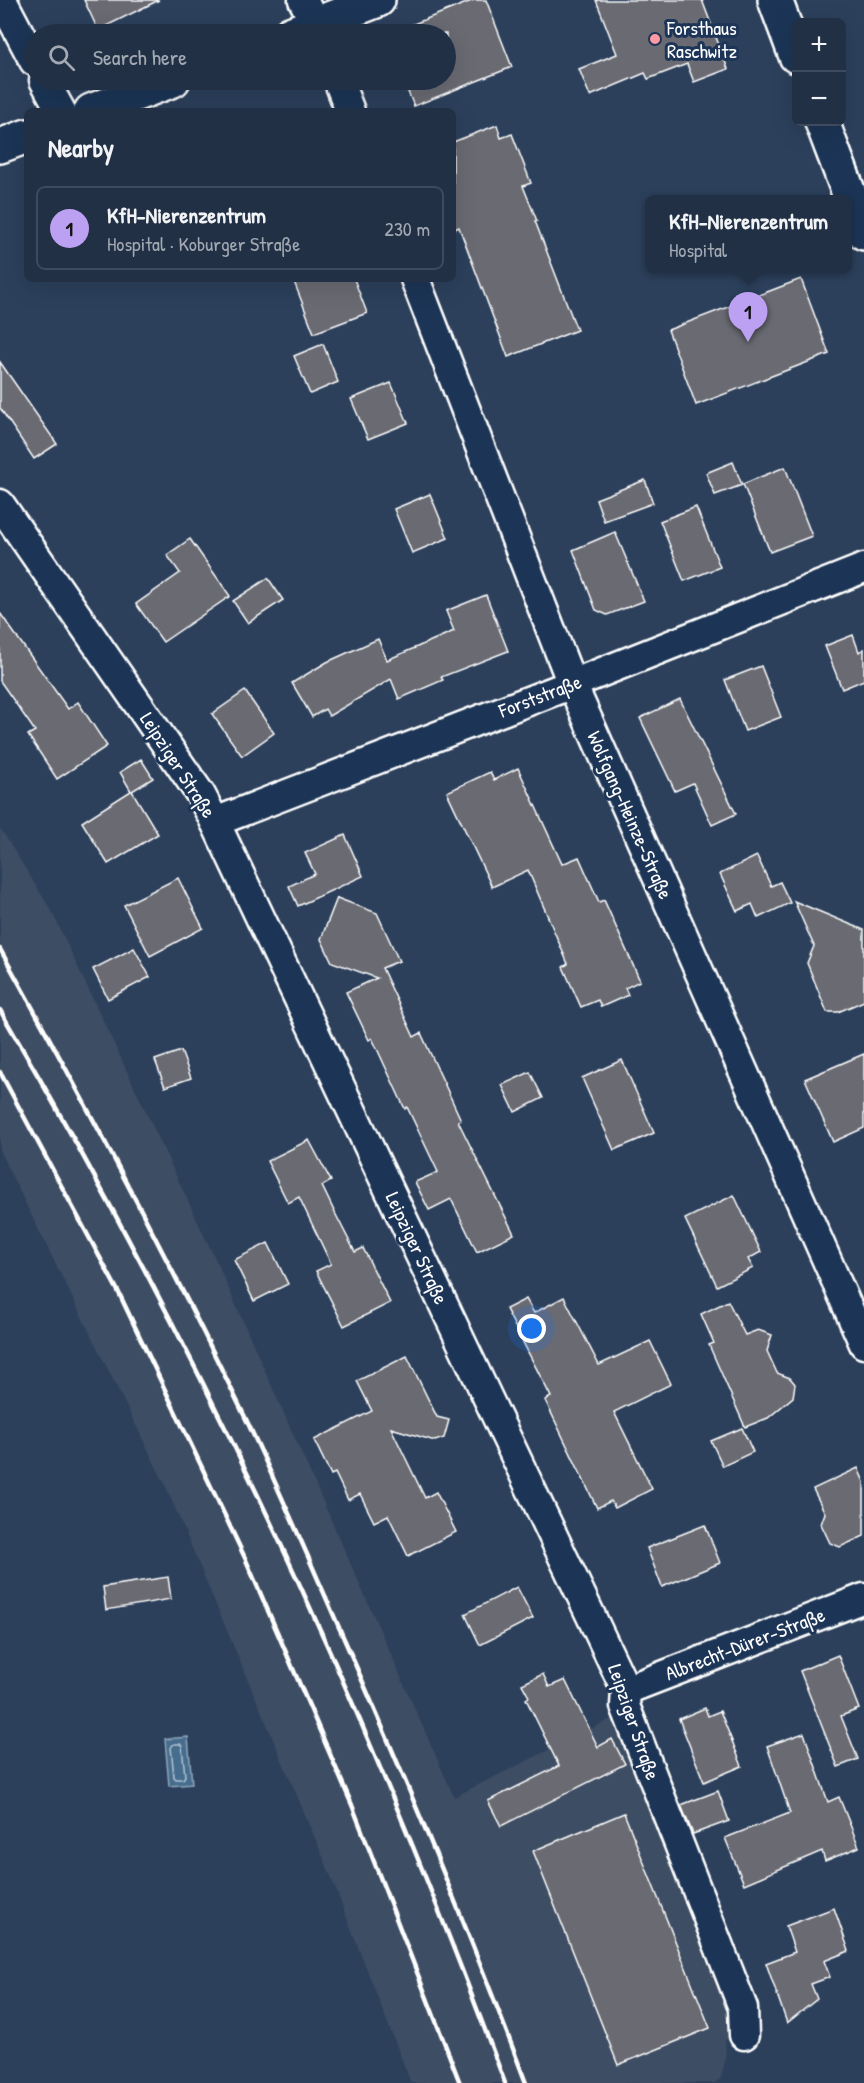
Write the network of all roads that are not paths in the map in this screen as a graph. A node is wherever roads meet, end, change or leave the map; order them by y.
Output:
1 (2, 0) edge
2 (378, 0) edge
3 (775, 0) edge
4 (307, 24) edge
5 (24, 42) edge
6 (792, 46) edge
7 (49, 90) edge
8 (147, 90) edge
9 (342, 90) edge
10 (59, 108) edge
11 (100, 108) edge
12 (349, 108) edge
13 (824, 126) edge
14 (24, 136) edge
15 (0, 146) edge
16 (850, 195) edge
17 (852, 201) edge
18 (864, 232) edge
19 (416, 282) edge
20 (0, 504) edge
21 (864, 568) edge
22 (572, 684) junction
23 (215, 822) junction
24 (864, 1344) edge
25 (864, 1598) edge
26 (626, 1690) junction
27 (744, 2035) dead end

1 - 5 street
2 - 4 main road
3 - 6 main road
7 - 10 street
8 - 11 main road
9 - 12 street
13 - 16 main road
14 - 15 main road
17 - 18 main road
19 - 22 street, Wolfgang-Heinze-Straße
20 - 23 street, Leipziger Straße
21 - 22 street, Forststraße
22 - 23 street, Forststraße
22 - 24 street, Wolfgang-Heinze-Straße
23 - 26 street, Leipziger Straße
25 - 26 street, Albrecht-Dürer-Straße
26 - 27 street, Leipziger Straße

